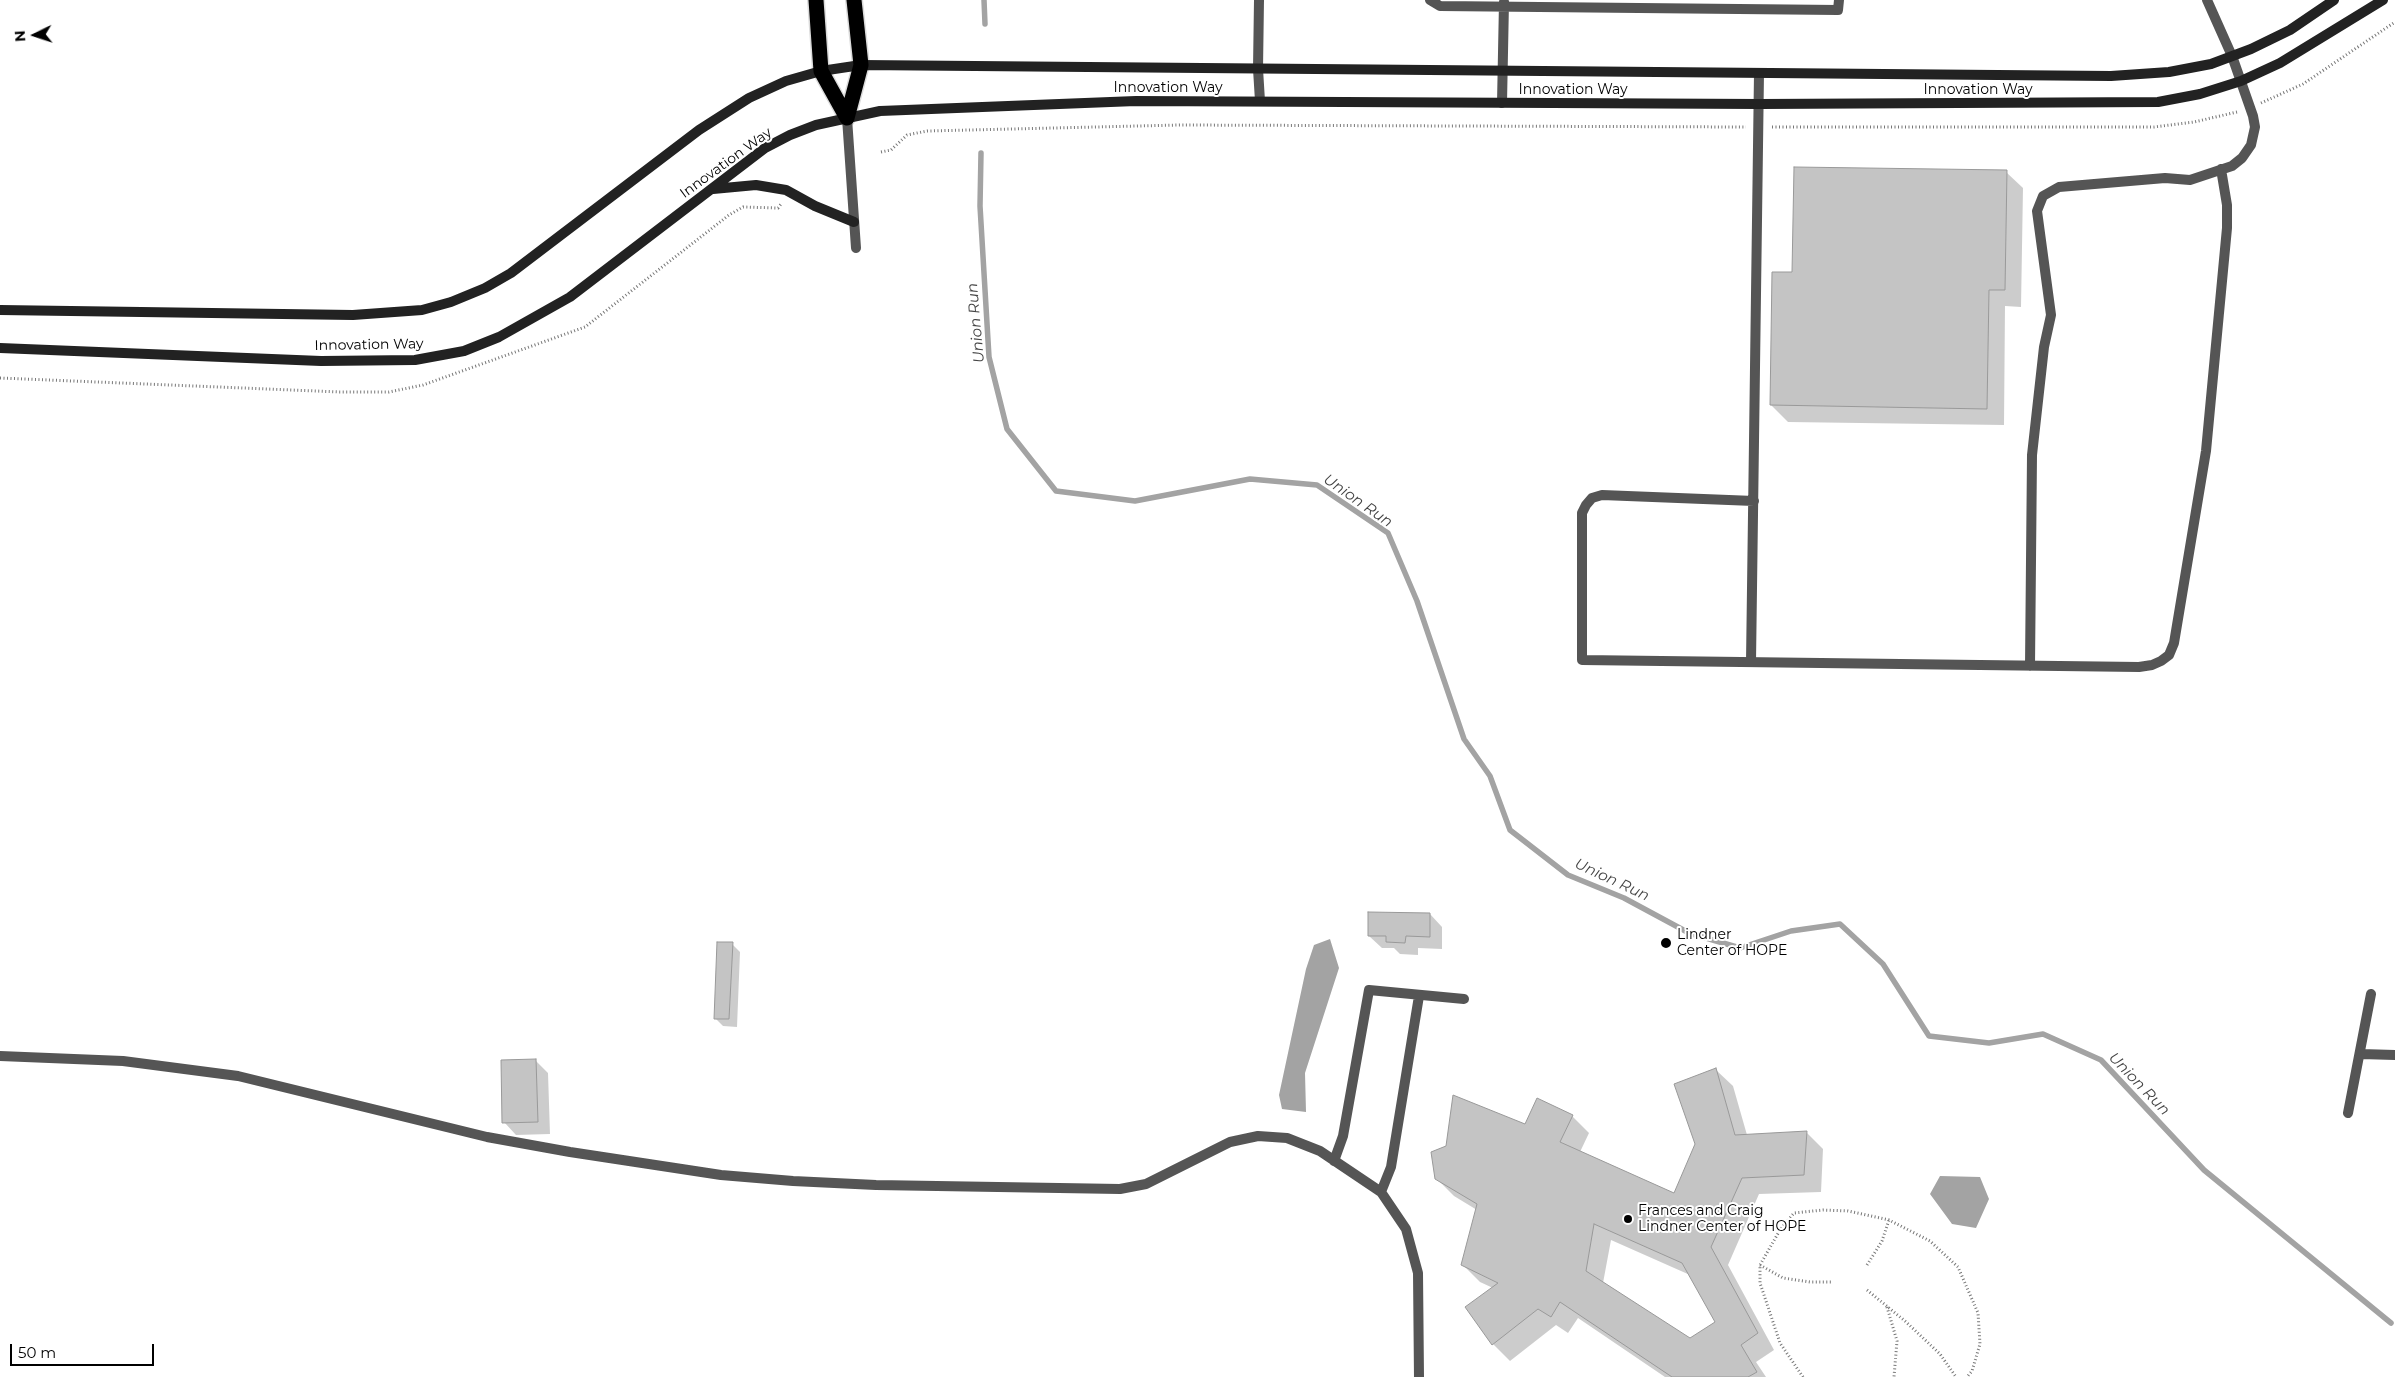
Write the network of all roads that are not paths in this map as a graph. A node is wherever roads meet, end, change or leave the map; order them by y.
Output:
1 (816, 0) edge
2 (854, 0) edge
3 (1259, 0) edge
4 (1430, 0) edge
5 (1839, 0) edge
6 (2207, 0) edge
7 (2334, 0) edge
8 (2383, 0) edge
9 (1504, 3) edge
10 (2232, 56) junction
11 (861, 65) junction
12 (1258, 69) junction
13 (821, 71) junction
14 (1503, 71) junction
15 (1759, 73) junction
16 (2241, 81) junction
17 (1260, 101) junction
18 (1502, 103) junction
19 (1760, 104) junction
20 (847, 118) junction
21 (2221, 169) junction
22 (712, 189) junction
23 (854, 222) junction
24 (856, 248) dead end
25 (0, 310) edge
26 (0, 348) edge
27 (1754, 501) junction
28 (1750, 662) junction
29 (2030, 666) junction
30 (2371, 994) dead end
31 (1419, 996) junction
32 (1464, 999) dead end
33 (2361, 1054) junction
34 (2395, 1055) edge
35 (0, 1056) edge
36 (2348, 1113) dead end
37 (1334, 1161) junction
38 (1381, 1192) junction
39 (1419, 1377) edge

1 - 13 highway
2 - 11 highway
3 - 12 street
4 - 9 street
5 - 9 street
6 - 10 street
7 - 10 main road, Innovation Way
8 - 16 main road, Innovation Way
9 - 14 street
10 - 15 main road, Innovation Way
10 - 16 street
11 - 12 main road, Innovation Way
11 - 13 main road, Innovation Way
11 - 20 highway
12 - 14 main road, Innovation Way
12 - 17 street
13 - 20 highway
13 - 25 main road, Innovation Way
14 - 15 main road, Innovation Way
14 - 18 street
15 - 19 street
16 - 19 main road, Innovation Way
16 - 21 street
17 - 18 main road, Innovation Way
17 - 20 main road, Innovation Way
18 - 19 main road, Innovation Way
19 - 27 street
20 - 22 main road, Innovation Way
20 - 23 street
21 - 29 street
21 - 29 street
22 - 23 main road
22 - 26 main road, Innovation Way
23 - 24 street
27 - 28 street
27 - 28 street
28 - 29 street
30 - 33 street
31 - 32 street
31 - 37 street
31 - 38 street
33 - 34 street
33 - 36 street
35 - 37 street
37 - 38 street
38 - 39 street

